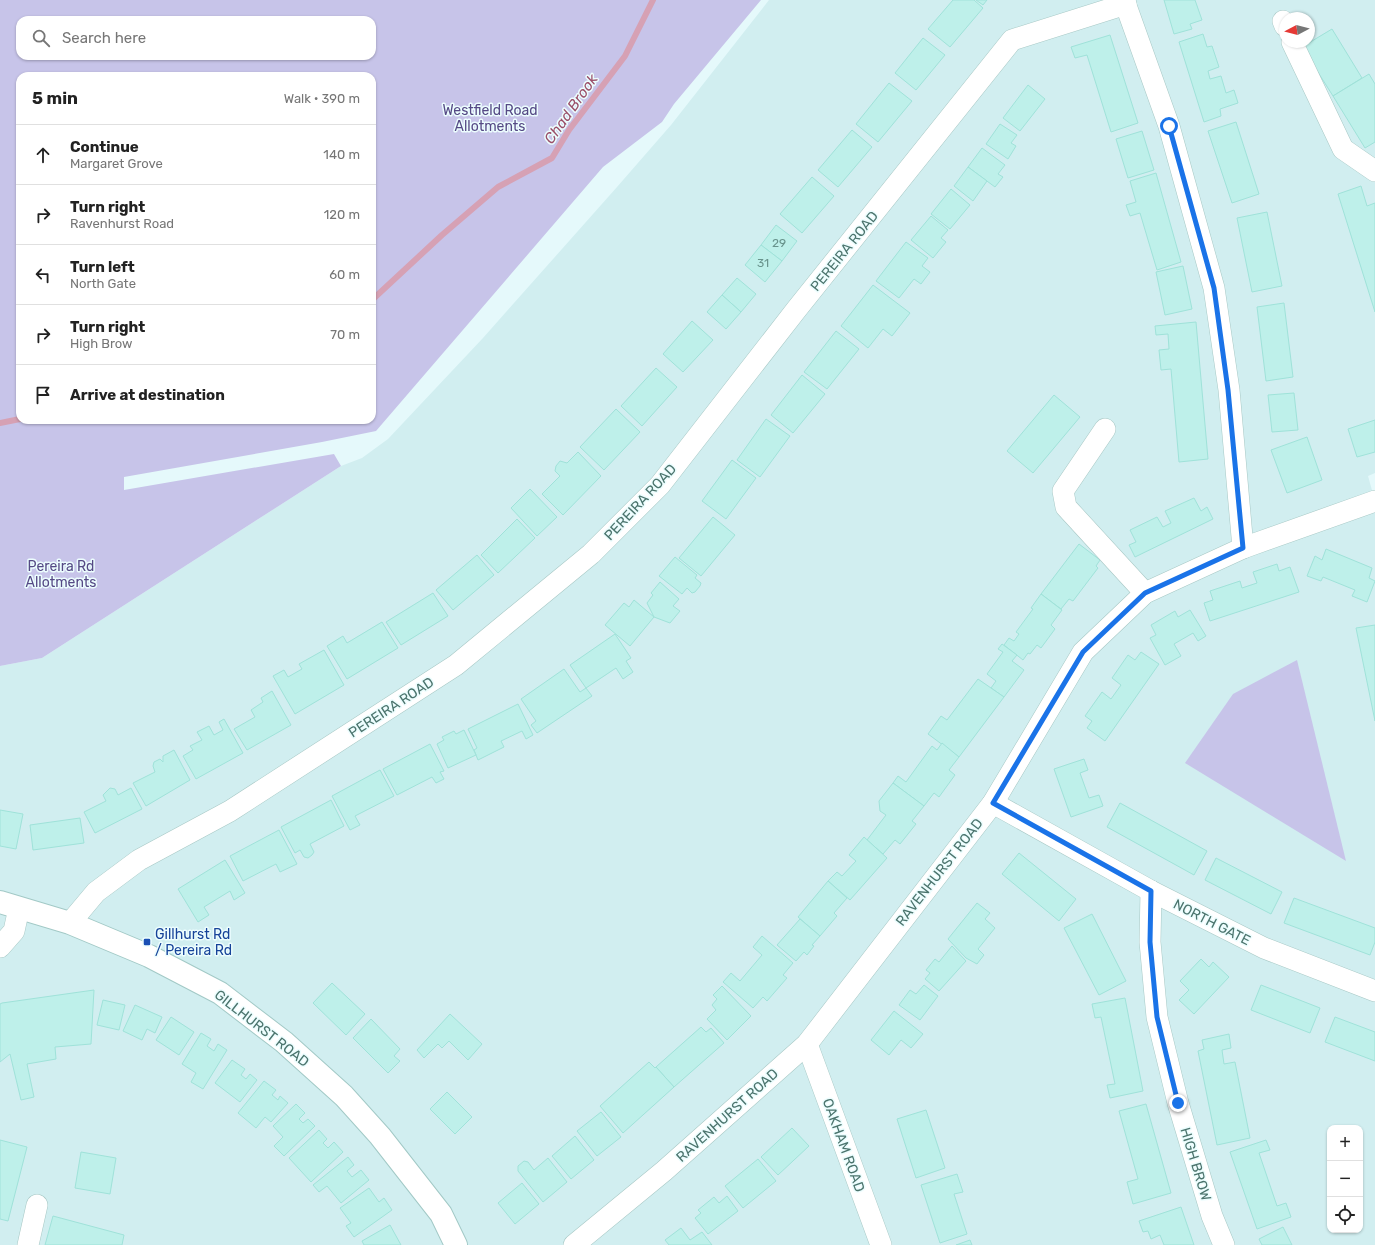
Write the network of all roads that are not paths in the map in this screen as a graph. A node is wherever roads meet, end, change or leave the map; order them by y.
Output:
1 (1125, 2) edge
2 (1295, 48) edge
3 (1375, 171) edge
4 (1105, 429) dead end
5 (1375, 501) edge
6 (1243, 548) junction
7 (1145, 593) junction
8 (993, 803) junction
9 (1151, 891) junction
10 (10, 905) edge
11 (70, 924) junction
12 (0, 947) edge
13 (1375, 991) edge
14 (807, 1044) junction
15 (36, 1205) dead end
16 (28, 1245) edge
17 (456, 1245) edge
18 (574, 1245) edge
19 (881, 1245) edge
20 (1224, 1245) edge

1 - 6 street
1 - 11 street, PEREIRA ROAD
2 - 3 street
4 - 7 street
5 - 6 street, RAVENHURST ROAD
6 - 7 street, RAVENHURST ROAD
7 - 8 street, RAVENHURST ROAD
8 - 9 street, NORTH GATE
8 - 14 street, RAVENHURST ROAD
9 - 13 street, NORTH GATE
9 - 20 street, HIGH BROW
10 - 11 street, GILLHURST ROAD
10 - 12 street
11 - 17 street, GILLHURST ROAD
14 - 18 street, RAVENHURST ROAD
14 - 19 street, OAKHAM ROAD
15 - 16 street

